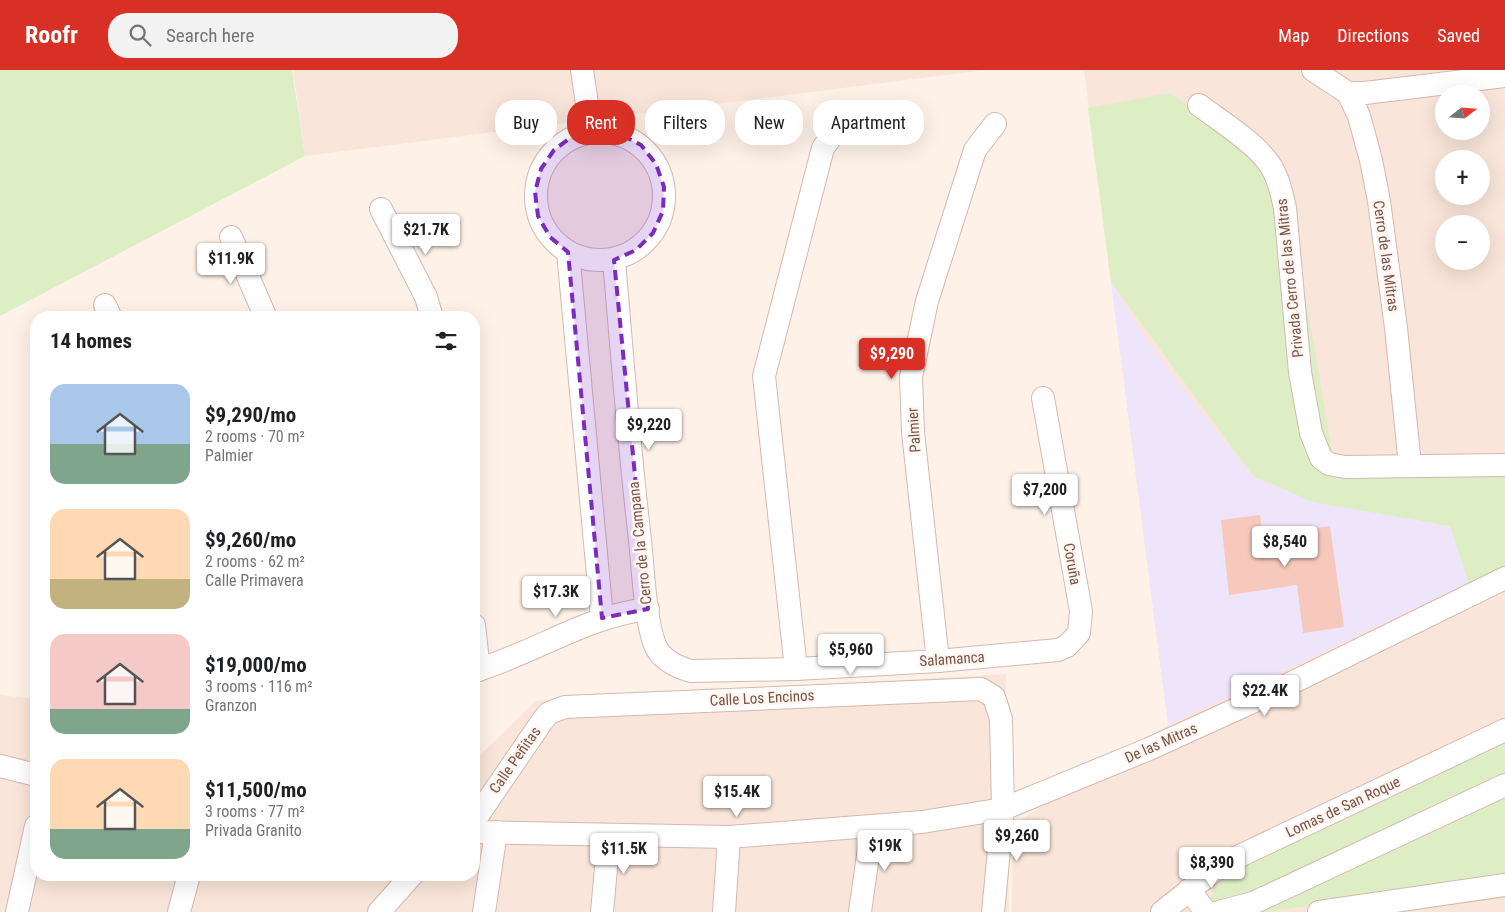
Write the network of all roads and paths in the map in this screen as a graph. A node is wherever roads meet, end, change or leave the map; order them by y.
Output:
1 (582, 70) edge
2 (1313, 70) edge
3 (1505, 76) edge
4 (1348, 93) junction
5 (586, 100) edge
6 (1200, 105) dead end
7 (995, 124) dead end
8 (567, 140) edge
9 (635, 143) edge
10 (825, 145) edge
11 (381, 209) dead end
12 (231, 237) dead end
13 (568, 252) junction
14 (614, 260) junction
15 (263, 311) edge
16 (430, 311) edge
17 (1043, 398) dead end
18 (1410, 465) junction
19 (1505, 465) edge
20 (1505, 578) edge
21 (648, 609) junction
22 (602, 618) junction
23 (1075, 640) joint
24 (655, 646) joint
25 (938, 661) junction
26 (796, 669) junction
27 (480, 670) edge
28 (564, 707) joint
29 (1505, 730) edge
30 (0, 766) edge
31 (30, 774) edge
32 (1505, 785) edge
33 (1003, 809) junction
34 (480, 812) edge
35 (872, 827) junction
36 (480, 832) edge
37 (496, 832) junction
38 (609, 835) junction
39 (729, 838) junction
40 (30, 852) edge
41 (187, 881) edge
42 (407, 881) edge
43 (1505, 885) edge
44 (1189, 890) junction
45 (16, 912) edge
46 (179, 912) edge
47 (379, 912) edge
48 (484, 912) edge
49 (602, 912) edge
50 (724, 912) edge
51 (860, 912) edge
52 (993, 912) edge
53 (1162, 912) edge
54 (1206, 912) edge
55 (1219, 912) edge
56 (1319, 912) edge

1 - 5 street
2 - 4 street
3 - 4 street
4 - 18 street, Cerro de las Mitras
6 - 18 street, Privada Cerro de las Mitras
7 - 25 street, Palmier
8 - 13 street
9 - 14 street
10 - 26 street
11 - 16 street
12 - 15 street
13 - 14 street
13 - 22 street
14 - 21 street, Cerro de la Campana
17 - 23 street, Coruña
18 - 19 street
20 - 33 street, De las Mitras
21 - 22 street
21 - 24 street, Cerro de la Campana
22 - 27 street
23 - 25 street, Salamanca
24 - 26 street, Salamanca
25 - 26 street, Salamanca
28 - 33 street, Calle Los Encinos
28 - 34 street, Calle Peñitas
29 - 44 street, Lomas de San Roque
30 - 31 street
32 - 55 street
33 - 35 street, De las Mitras
33 - 52 street, Calle Los Encinos
35 - 39 street, De las Mitras
35 - 51 street
36 - 37 street, De las Mitras
37 - 38 street, De las Mitras
37 - 48 street
38 - 39 street, De las Mitras
38 - 49 street
39 - 50 street
40 - 45 street
41 - 46 street
42 - 47 street
43 - 56 street
44 - 53 street, Lomas de San Roque
44 - 54 street

